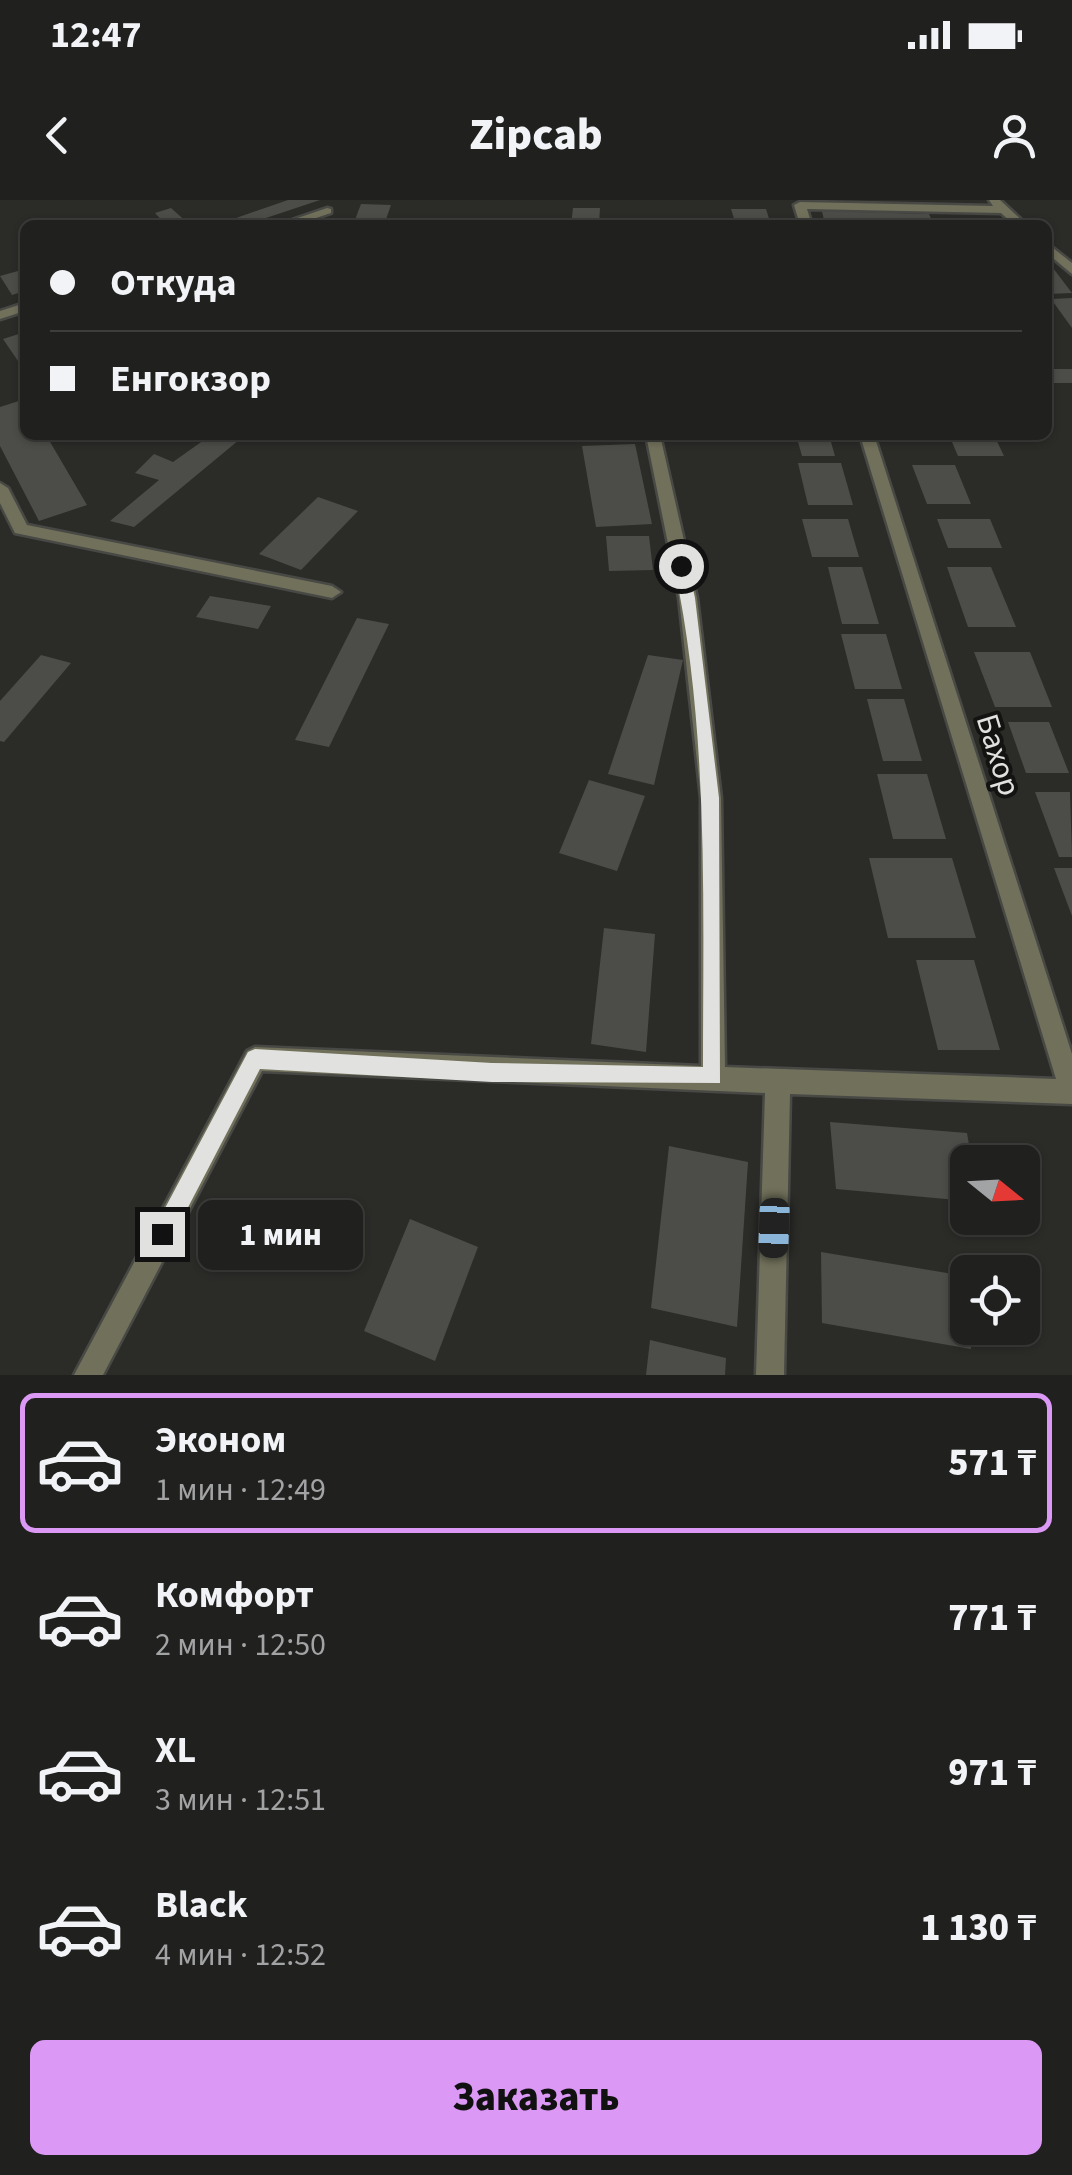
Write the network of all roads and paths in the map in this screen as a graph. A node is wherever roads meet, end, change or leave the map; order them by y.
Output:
1 (336, 200) edge
2 (992, 200) edge
3 (1004, 210) junction
4 (327, 218) edge
5 (804, 220) edge
6 (1016, 220) edge
7 (1052, 252) edge
8 (1072, 270) edge
9 (653, 440) edge
10 (869, 440) edge
11 (0, 488) edge
12 (332, 592) dead end
13 (713, 1076) junction
14 (778, 1081) junction
15 (1072, 1092) edge
16 (88, 1375) edge
17 (770, 1375) edge

1 - 4 street
2 - 3 street
3 - 5 street
3 - 6 street
7 - 8 street
9 - 13 street
10 - 15 street, Бахор
11 - 12 street
13 - 14 street
13 - 16 street
14 - 15 street
14 - 17 street

